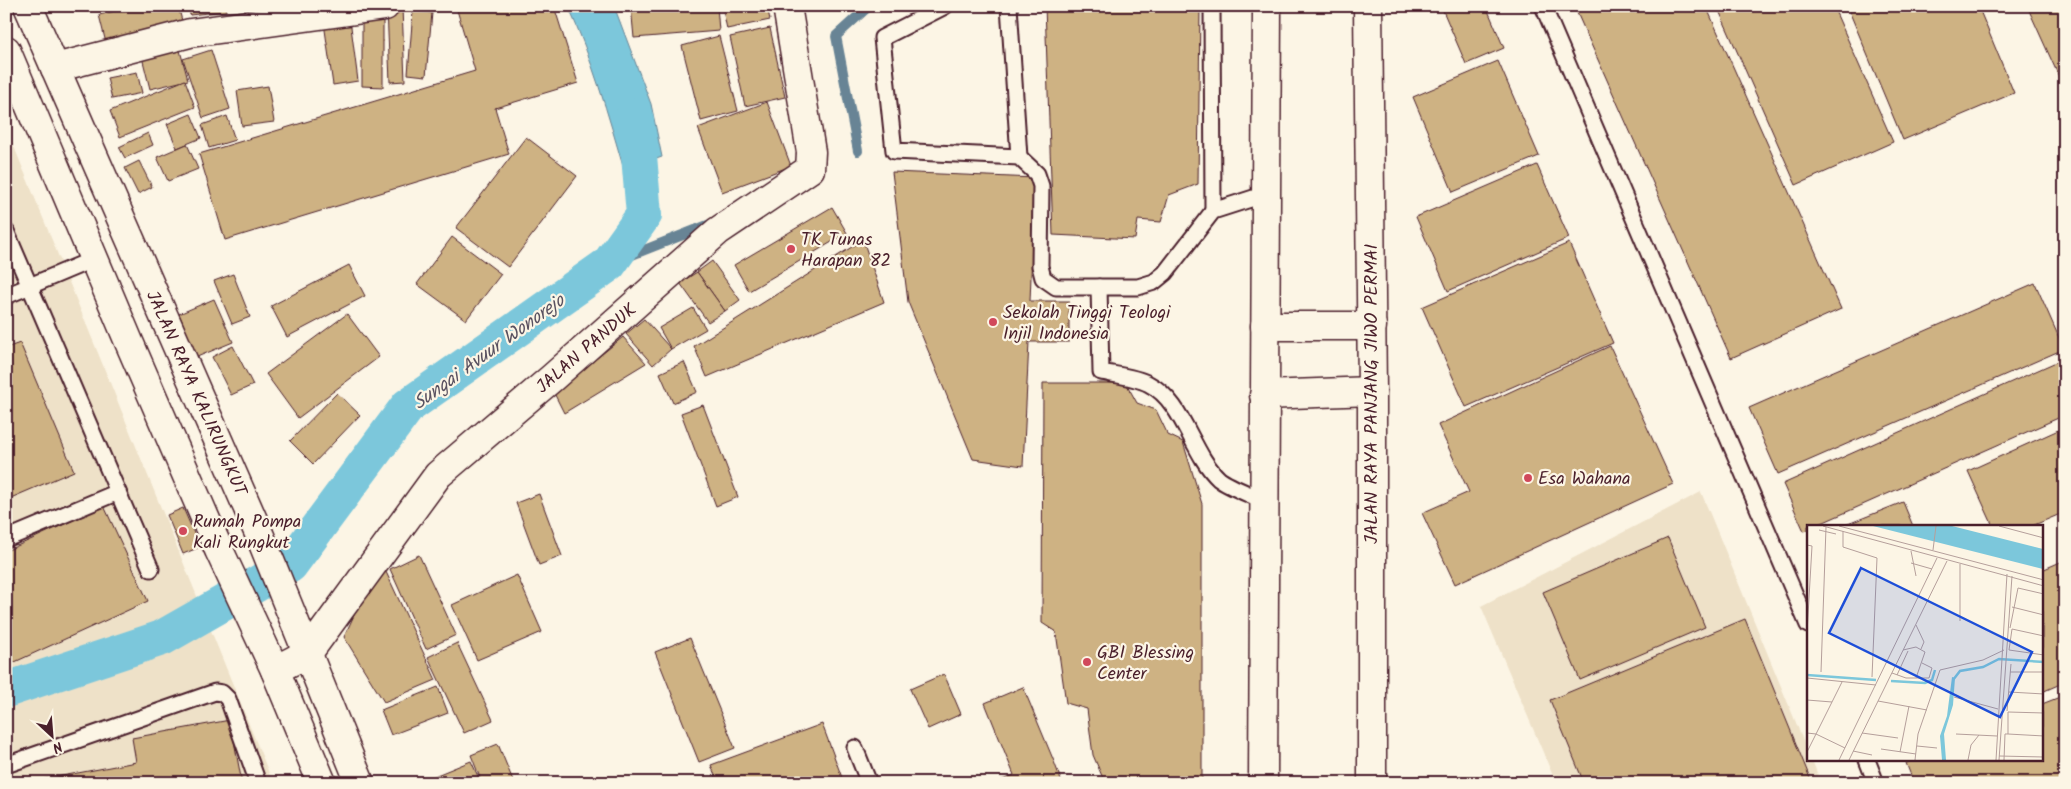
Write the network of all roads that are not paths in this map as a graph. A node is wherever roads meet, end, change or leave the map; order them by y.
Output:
1 (28, 6) edge
2 (385, 6) edge
3 (787, 6) edge
4 (945, 6) edge
5 (1009, 6) edge
6 (1212, 6) edge
7 (1267, 6) edge
8 (1368, 6) edge
9 (1543, 6) edge
10 (9, 64) edge
11 (55, 68) junction
12 (1019, 157) junction
13 (1266, 194) junction
14 (1213, 211) junction
15 (6, 231) edge
16 (94, 259) junction
17 (30, 286) junction
18 (1099, 287) junction
19 (6, 296) edge
20 (1265, 326) junction
21 (1372, 326) junction
22 (1372, 391) junction
23 (1264, 395) junction
24 (118, 492) junction
25 (1264, 501) junction
26 (6, 540) edge
27 (151, 569) dead end
28 (1807, 623) edge
29 (306, 646) junction
30 (271, 662) junction
31 (855, 748) dead end
32 (1868, 762) edge
33 (6, 765) edge
34 (258, 783) edge
35 (322, 783) edge
36 (360, 783) edge
37 (869, 783) edge
38 (1263, 783) edge
39 (1372, 783) edge
40 (1876, 783) edge

1 - 11 street, JALAN RAYA KALIRUNGKUT
2 - 11 street
3 - 29 street, JALAN PANDUK
4 - 12 lane
5 - 12 lane
6 - 14 lane
7 - 13 street
8 - 21 street, JALAN RAYA PANJANG JIWO PERMAI
9 - 28 lane
10 - 16 street
11 - 29 street, JALAN RAYA KALIRUNGKUT
12 - 18 lane
13 - 14 lane
13 - 20 street
14 - 18 lane
15 - 17 lane
16 - 17 lane
16 - 30 street
17 - 19 lane
17 - 24 lane
18 - 25 lane
20 - 21 street
20 - 23 street
21 - 22 street, JALAN RAYA PANJANG JIWO PERMAI
22 - 23 street
22 - 39 street, JALAN RAYA PANJANG JIWO PERMAI
23 - 25 street
24 - 26 lane
24 - 27 lane
25 - 38 street
29 - 30 street, JALAN PANDUK
29 - 36 street, JALAN RAYA KALIRUNGKUT
30 - 35 street
31 - 37 lane
32 - 40 lane
33 - 34 lane

